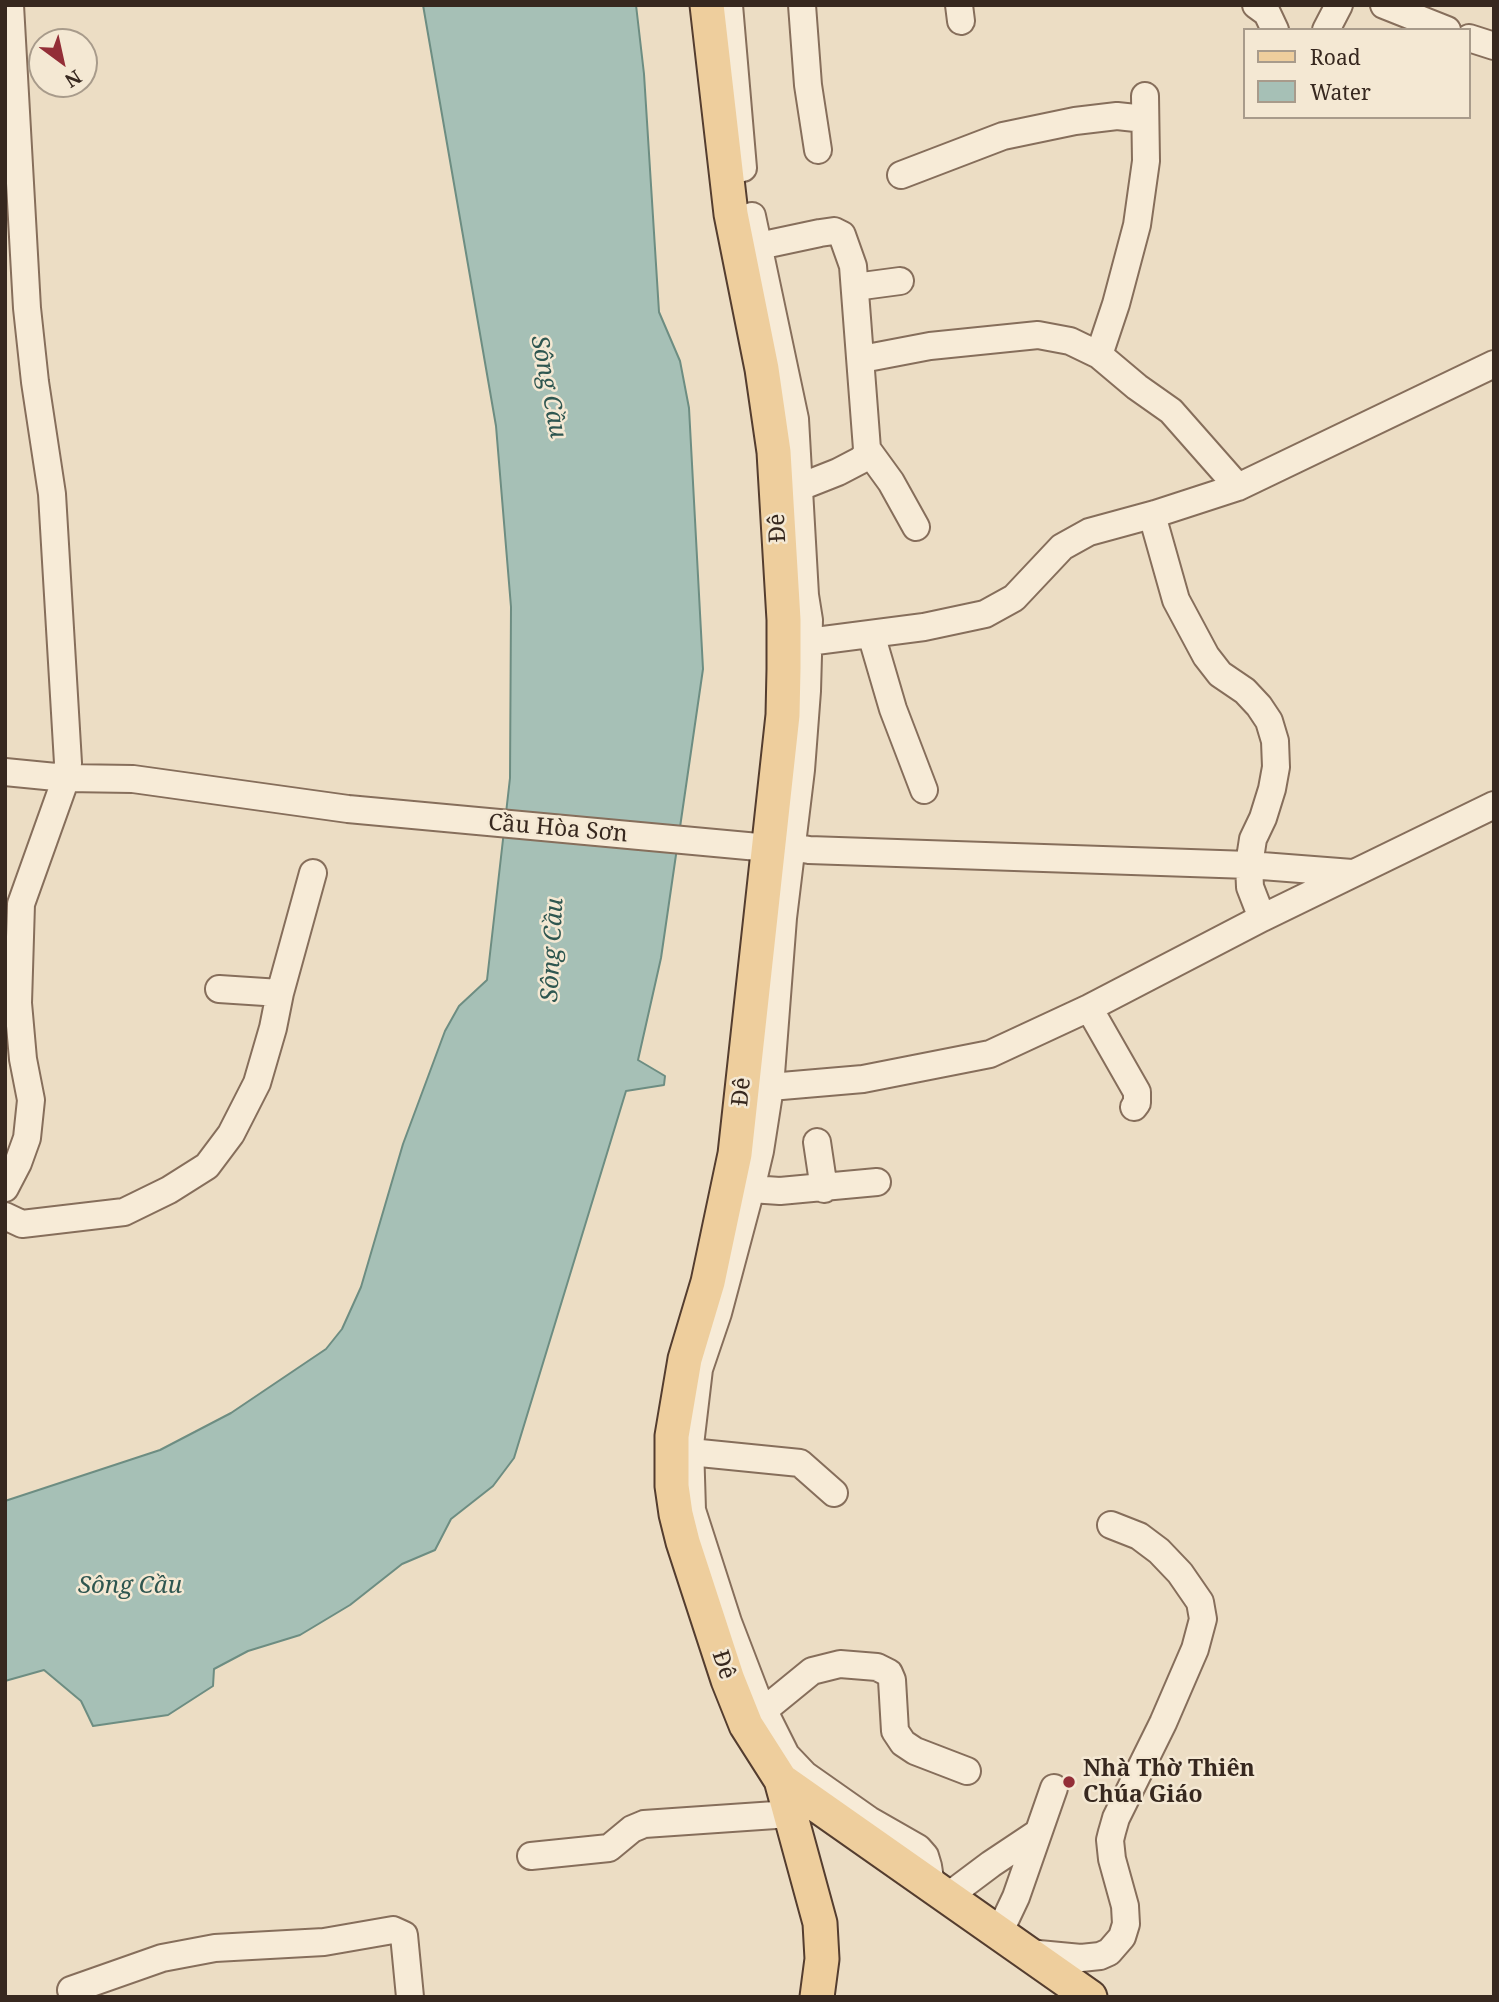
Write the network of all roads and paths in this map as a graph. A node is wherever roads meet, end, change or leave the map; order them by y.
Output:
1 (10, 5) edge
2 (707, 5) edge
3 (729, 5) edge
4 (802, 5) edge
5 (1256, 5) edge
6 (1339, 5) edge
7 (1400, 8) edge
8 (1274, 28) edge
9 (1327, 28) edge
10 (1443, 28) edge
11 (1471, 39) edge
12 (1494, 46) edge
13 (818, 150) dead end
14 (743, 168) dead end
15 (901, 175) dead end
16 (752, 216) dead end
17 (759, 246) junction
18 (900, 281) dead end
19 (855, 286) junction
20 (1099, 355) junction
21 (862, 359) junction
22 (1494, 364) edge
23 (868, 452) junction
24 (800, 487) junction
25 (1238, 487) junction
26 (1152, 515) junction
27 (916, 527) dead end
28 (871, 634) junction
29 (808, 642) junction
30 (5, 772) edge
31 (66, 778) junction
32 (925, 790) dead end
33 (1494, 805) edge
34 (780, 847) junction
35 (1249, 865) junction
36 (313, 873) dead end
37 (1352, 873) junction
38 (13, 902) edge
39 (1262, 918) junction
40 (12, 986) edge
41 (219, 989) dead end
42 (279, 993) junction
43 (1089, 1008) junction
44 (770, 1087) junction
45 (1134, 1107) dead end
46 (817, 1142) dead end
47 (877, 1182) dead end
48 (5, 1188) edge
49 (751, 1189) junction
50 (824, 1189) junction
51 (5, 1216) edge
52 (690, 1452) junction
53 (834, 1493) dead end
54 (1111, 1525) dead end
55 (763, 1711) junction
56 (967, 1771) dead end
57 (781, 1780) junction
58 (1054, 1788) dead end
59 (790, 1814) junction
60 (1037, 1834) junction
61 (531, 1856) dead end
62 (939, 1891) junction
63 (999, 1933) junction
64 (1028, 1954) junction
65 (71, 1990) dead end
66 (410, 1997) edge
67 (817, 1997) edge
68 (1090, 1997) edge

1 - 31 street
2 - 34 main road, Đê
3 - 14 street
4 - 13 street
5 - 8 street
6 - 9 street
7 - 10 street
11 - 12 street
15 - 20 street
16 - 17 street
17 - 19 street
17 - 24 street
18 - 19 street
19 - 21 street
20 - 21 street
20 - 25 street
21 - 23 street
22 - 25 street
23 - 24 street
23 - 27 street
24 - 29 street
25 - 26 street
26 - 28 street
26 - 35 street
28 - 29 street
28 - 32 street
29 - 34 street
30 - 31 street, Cầu Hòa Sơn
31 - 34 street, Cầu Hòa Sơn
31 - 38 street
33 - 37 street
34 - 35 street, Cầu Hòa Sơn
34 - 44 street
34 - 57 main road, Đê
35 - 37 street, Cầu Hòa Sơn
35 - 39 street
36 - 42 street
37 - 39 street
38 - 40 street
39 - 43 street
40 - 48 street
41 - 42 street
42 - 51 street
43 - 44 street
43 - 45 street
44 - 49 street
46 - 50 street
47 - 50 street
49 - 50 street
49 - 52 street
52 - 53 street
52 - 55 street
54 - 64 street
55 - 56 street
55 - 62 street
57 - 59 main road
57 - 62 main road, Đê
58 - 60 street
59 - 61 street
59 - 67 main road
60 - 62 street
60 - 63 street
62 - 63 main road, Đê
63 - 64 main road, Đê
64 - 68 main road, Đê
65 - 66 street

